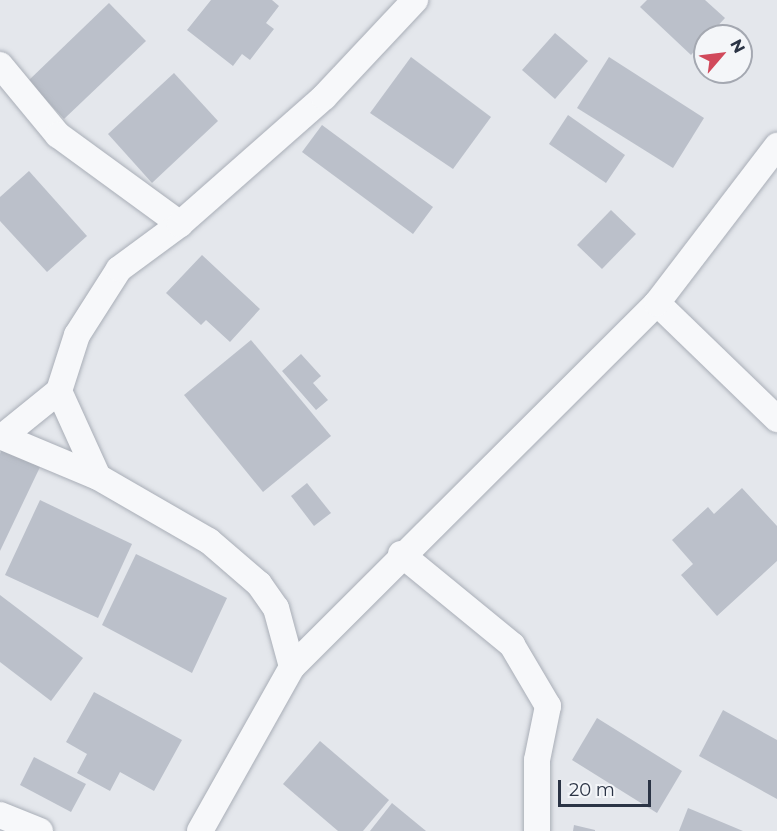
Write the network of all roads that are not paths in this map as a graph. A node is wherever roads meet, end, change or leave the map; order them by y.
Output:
1 (415, 0) edge
2 (0, 65) edge
3 (777, 146) edge
4 (180, 224) junction
5 (657, 303) junction
6 (59, 391) junction
7 (777, 419) edge
8 (1, 437) edge
9 (99, 477) junction
10 (401, 554) junction
11 (292, 667) junction
12 (0, 815) edge
13 (40, 831) edge
14 (201, 831) edge
15 (537, 831) edge

1 - 4 street
2 - 4 street
3 - 5 street
4 - 6 street
5 - 7 street
5 - 10 street
6 - 8 street
6 - 9 street
8 - 9 street
9 - 11 street
10 - 11 street
10 - 15 street
11 - 14 street
12 - 13 street

